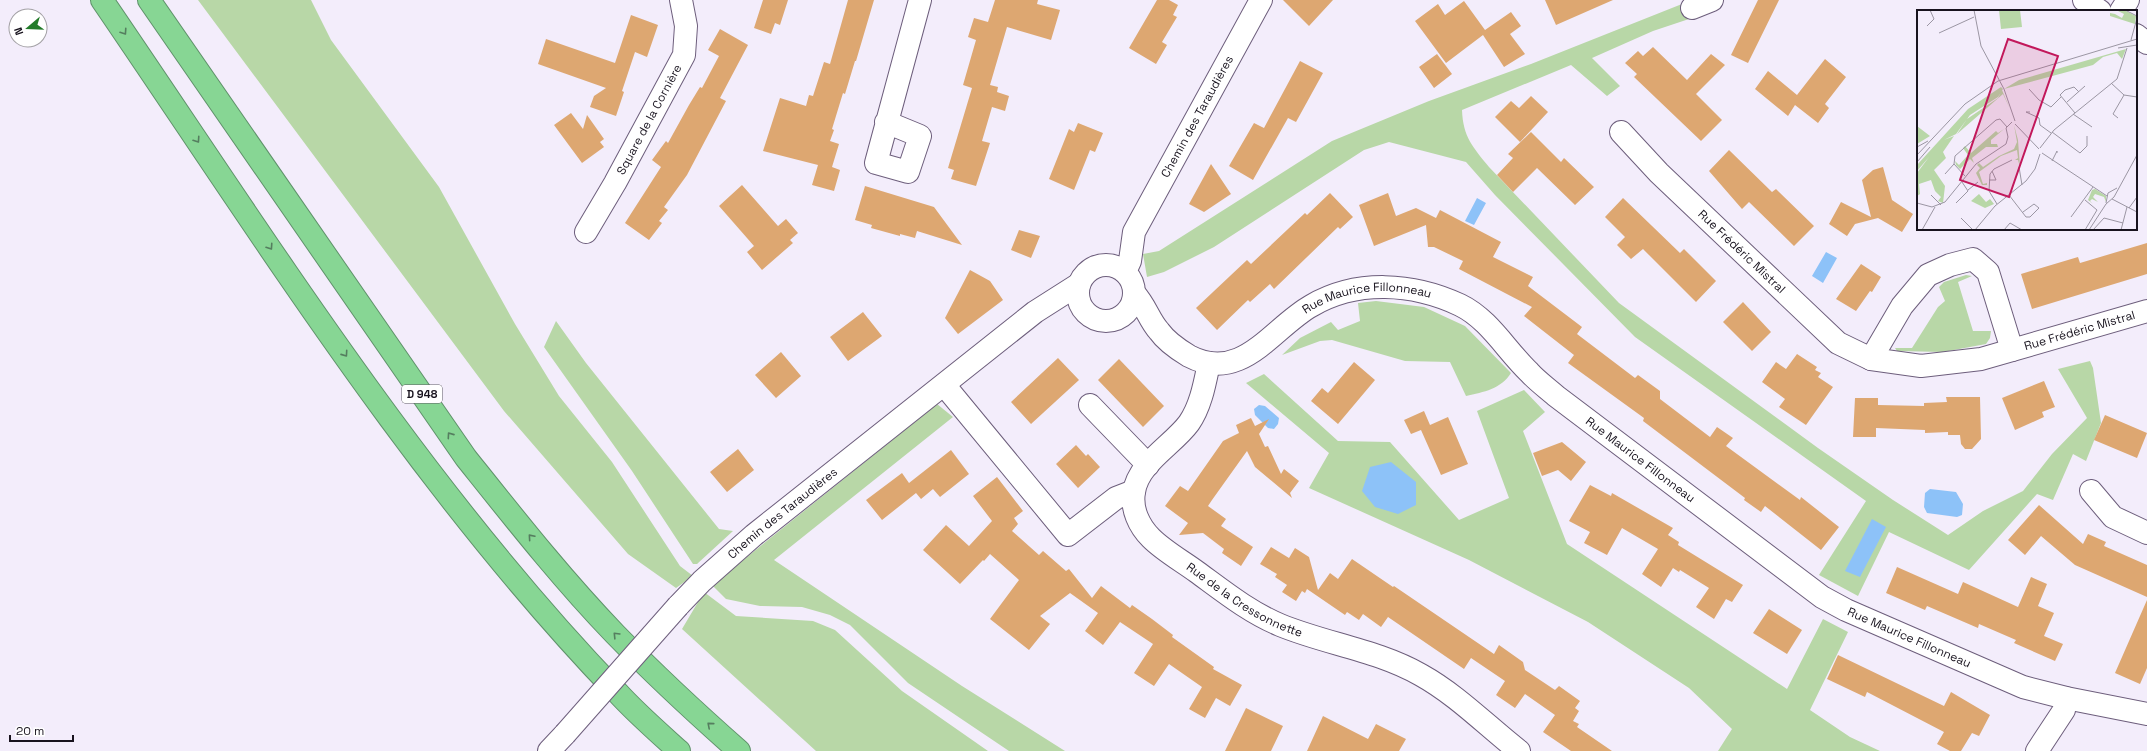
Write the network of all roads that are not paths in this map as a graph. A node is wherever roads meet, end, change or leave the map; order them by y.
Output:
1 (102, 0) edge
2 (149, 0) edge
3 (920, 0) edge
4 (1261, 0) edge
5 (2084, 0) edge
6 (2128, 0) edge
7 (677, 1) edge
8 (2099, 10) edge
9 (2122, 10) edge
10 (2137, 36) edge
11 (2147, 43) edge
12 (886, 122) dead end
13 (1621, 132) dead end
14 (586, 232) dead end
15 (1134, 232) junction
16 (1097, 266) junction
17 (1125, 272) junction
18 (1079, 284) junction
19 (1134, 293) junction
20 (1045, 307) junction
21 (1082, 309) junction
22 (2147, 311) edge
23 (1119, 319) junction
24 (1158, 331) junction
25 (2012, 350) junction
26 (1871, 359) junction
27 (1209, 363) junction
28 (945, 386) junction
29 (1090, 405) dead end
30 (1148, 465) junction
31 (1134, 491) junction
32 (2091, 491) dead end
33 (2147, 533) edge
34 (2066, 698) junction
35 (2147, 714) edge
36 (549, 751) edge
37 (679, 751) edge
38 (739, 751) edge
39 (1519, 751) edge
40 (2037, 751) edge

1 -> 37 highway, D 948
38 -> 2 highway, D 948
3 - 12 street
4 - 15 street, Chemin des Taraudières
5 - 8 street
6 - 9 street
7 - 14 street, Square de la Cornière
10 - 11 street
13 - 26 street, Rue Frédéric Mistral
15 - 16 street, Chemin des Taraudières
15 - 17 street, Chemin des Taraudières
16 - 17 street
16 - 18 street
17 - 19 street
18 - 20 street, Chemin des Taraudières
18 - 21 street
19 - 23 street
19 - 24 street, Rue Maurice Fillonneau
20 - 21 street
20 - 28 street, Chemin des Taraudières
21 - 23 street
22 - 25 street, Rue Frédéric Mistral
23 - 24 street, Rue Maurice Fillonneau
24 - 27 street, Rue Maurice Fillonneau
25 - 26 street, Rue Frédéric Mistral
25 - 26 street, Rue Frédéric Mistral
27 - 30 street, Rue de la Cressonnette
27 - 34 street, Rue Maurice Fillonneau
28 - 31 street
28 - 36 street, Chemin des Taraudières, bridge
29 - 30 street
30 - 31 street, Rue de la Cressonnette
31 - 39 street, Rue de la Cressonnette
32 - 33 street
34 - 35 street, Rue Maurice Fillonneau
34 - 40 street

